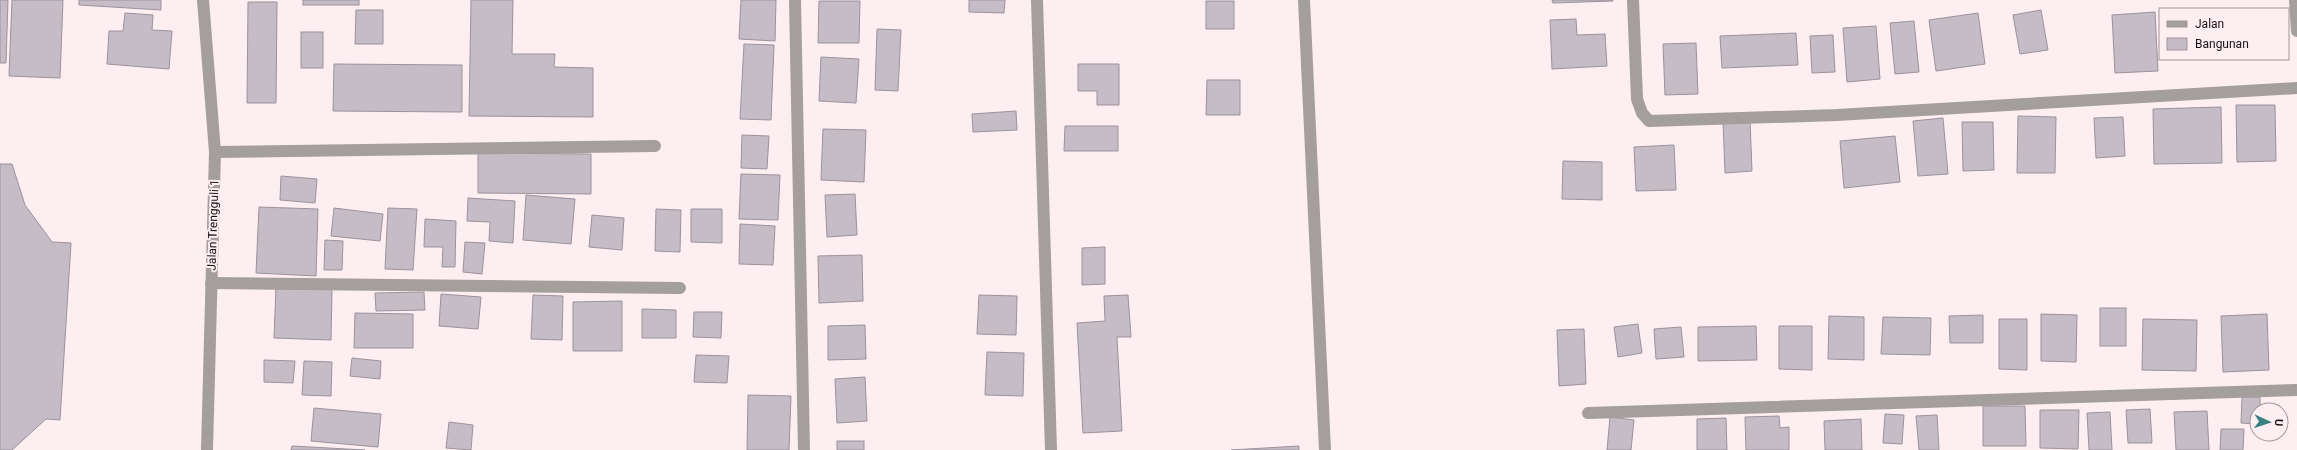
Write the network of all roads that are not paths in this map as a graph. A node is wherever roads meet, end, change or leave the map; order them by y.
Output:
1 (202, 0) edge
2 (795, 0) edge
3 (1037, 0) edge
4 (1304, 0) edge
5 (1633, 0) edge
6 (2295, 0) edge
7 (2297, 31) edge
8 (2297, 88) edge
9 (655, 146) dead end
10 (216, 152) junction
11 (211, 283) junction
12 (680, 288) dead end
13 (2297, 390) edge
14 (1588, 413) dead end
15 (207, 450) edge
16 (804, 450) edge
17 (1051, 450) edge
18 (1325, 450) edge

1 - 10 street, Jalan Trengguli 1
2 - 16 street
3 - 17 street
4 - 18 street
5 - 8 street
6 - 7 street
9 - 10 street
10 - 11 street, Jalan Trengguli 1
11 - 12 street
11 - 15 street, Jalan Trengguli 1
13 - 14 street

